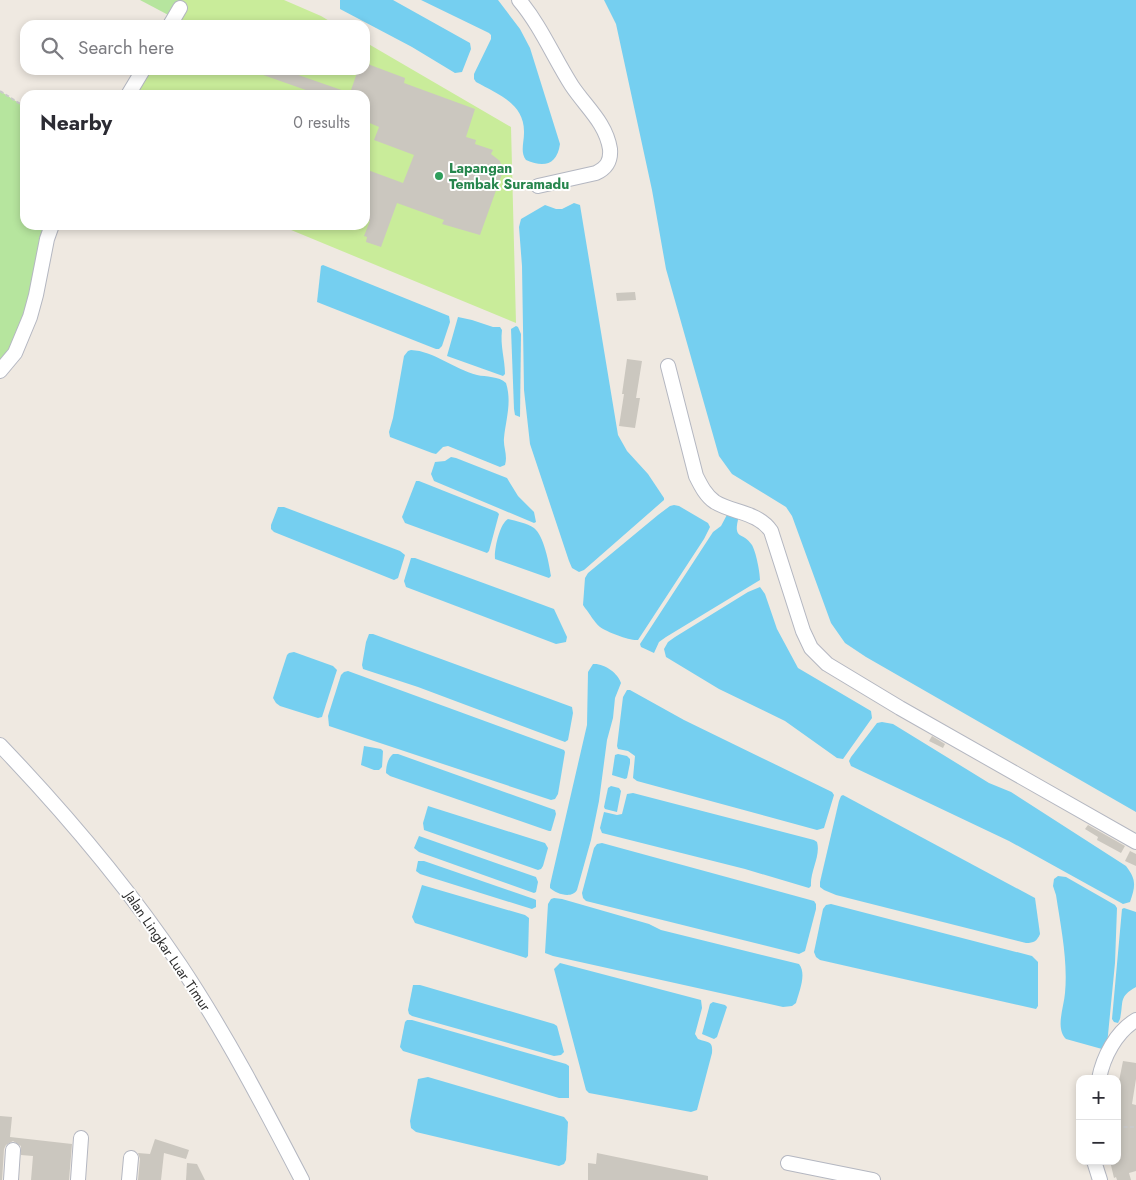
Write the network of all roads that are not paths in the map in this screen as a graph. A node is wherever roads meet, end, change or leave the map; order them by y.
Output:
1 (519, 0) edge
2 (180, 8) dead end
3 (173, 20) edge
4 (140, 75) edge
5 (131, 90) edge
6 (538, 186) dead end
7 (50, 230) edge
8 (668, 366) dead end
9 (0, 371) edge
10 (0, 745) edge
11 (1136, 842) edge
12 (1136, 1020) edge
13 (1101, 1075) edge
14 (81, 1138) dead end
15 (13, 1150) dead end
16 (131, 1158) dead end
17 (788, 1163) dead end
18 (1095, 1165) edge
19 (11, 1180) edge
20 (78, 1180) edge
21 (130, 1180) edge
22 (302, 1180) edge
23 (873, 1180) edge
24 (1100, 1180) edge

1 - 6 street
2 - 3 street
4 - 5 street
7 - 9 street
8 - 11 street
10 - 22 street, Jalan Lingkar Luar Timur
12 - 13 street
14 - 20 street
15 - 19 street
16 - 21 street
17 - 23 street
18 - 24 street

